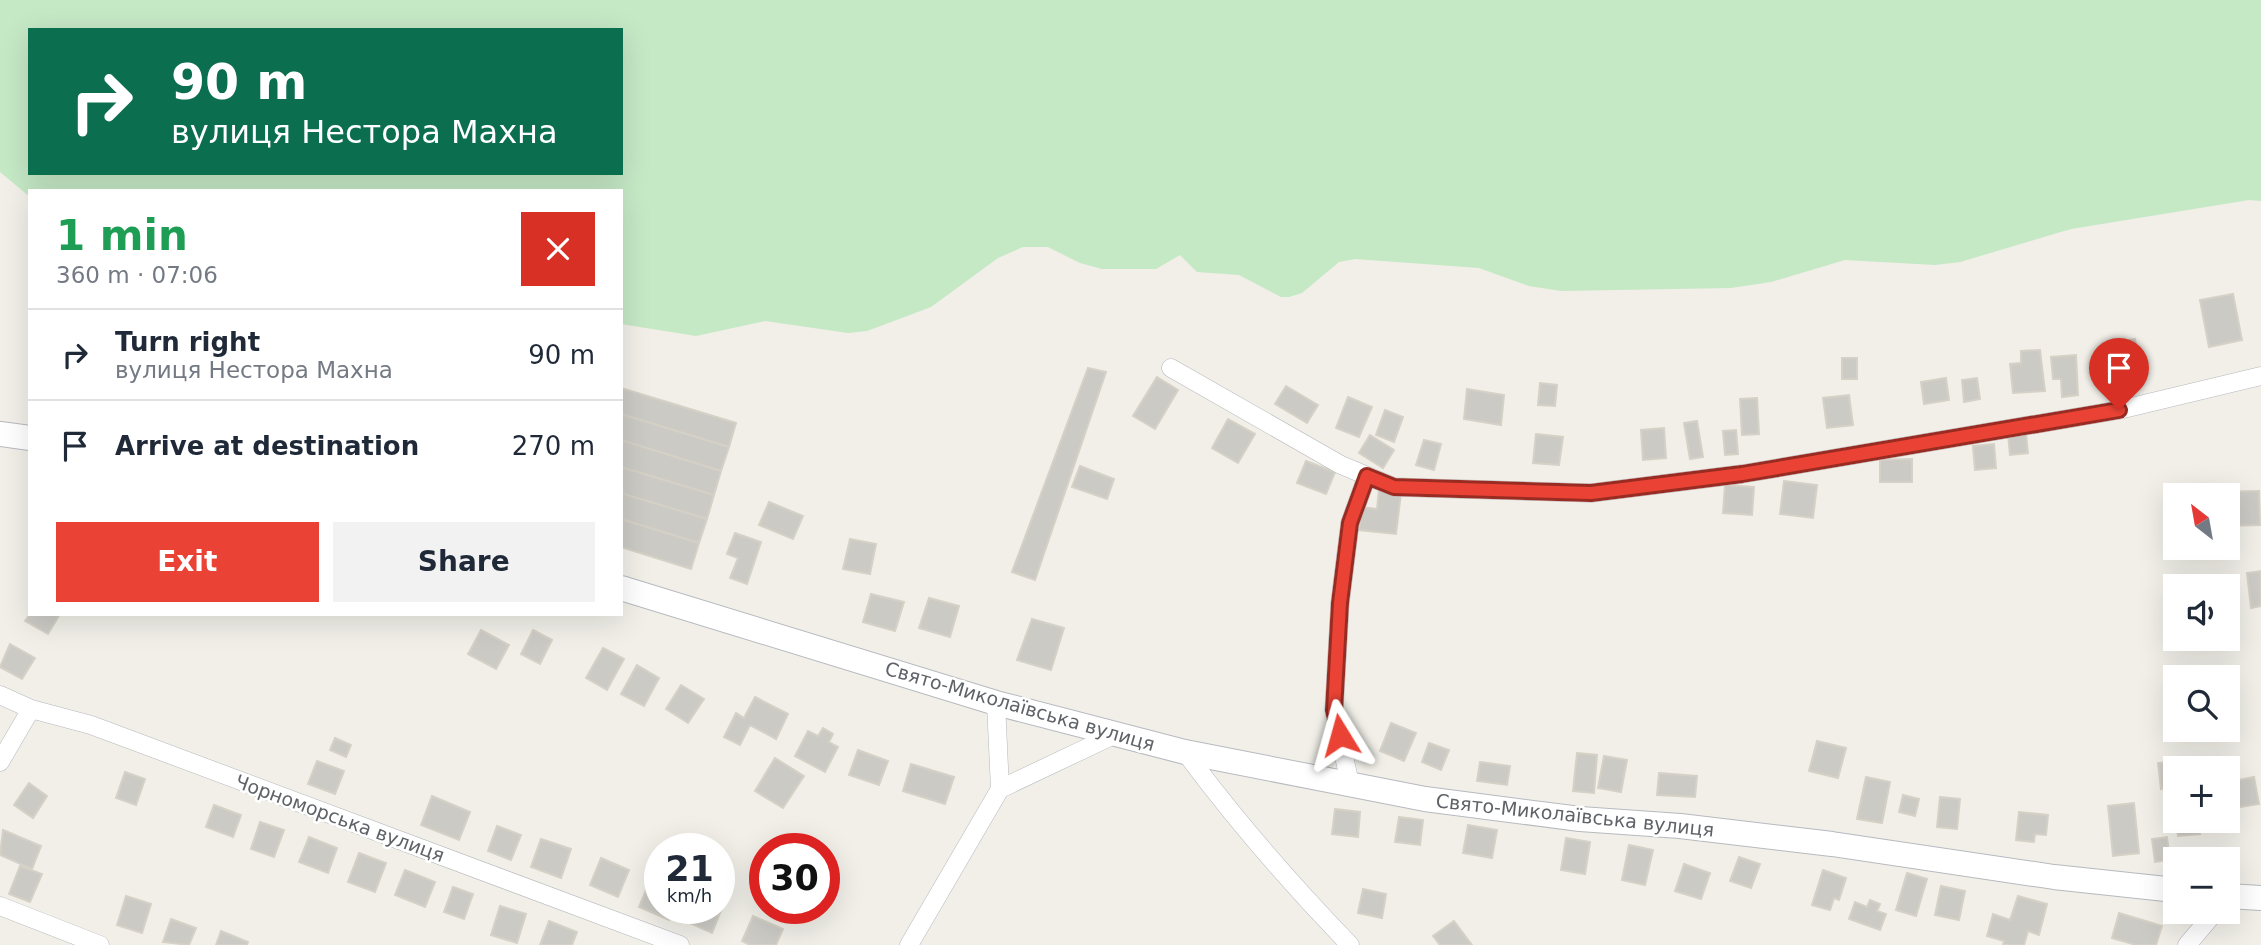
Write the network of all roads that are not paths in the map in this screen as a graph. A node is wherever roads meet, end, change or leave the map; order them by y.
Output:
1 (1171, 368) dead end
2 (2261, 376) edge
3 (0, 434) edge
4 (28, 438) edge
5 (1367, 476) junction
6 (623, 589) edge
7 (0, 695) edge
8 (996, 703) junction
9 (31, 709) junction
10 (1116, 734) junction
11 (1185, 752) junction
12 (0, 762) edge
13 (1350, 784) junction
14 (1000, 789) junction
15 (2163, 889) edge
16 (2261, 898) edge
17 (2240, 900) edge
18 (0, 906) edge
19 (2205, 924) edge
20 (100, 945) edge
21 (680, 945) edge
22 (909, 945) edge
23 (1350, 945) edge
24 (2187, 945) edge

1 - 5 street
2 - 5 street
3 - 4 street
5 - 13 street
6 - 8 street, Свято-Миколаївська вулиця
7 - 9 street, Чорноморська вулиця
8 - 10 street, Свято-Миколаївська вулиця
8 - 14 street
9 - 12 street
9 - 21 street, Чорноморська вулиця
10 - 11 street, Свято-Миколаївська вулиця
10 - 14 street
11 - 13 street, Свято-Миколаївська вулиця
11 - 23 street
13 - 15 street, Свято-Миколаївська вулиця
14 - 22 street
16 - 17 street
18 - 20 street
19 - 24 street

